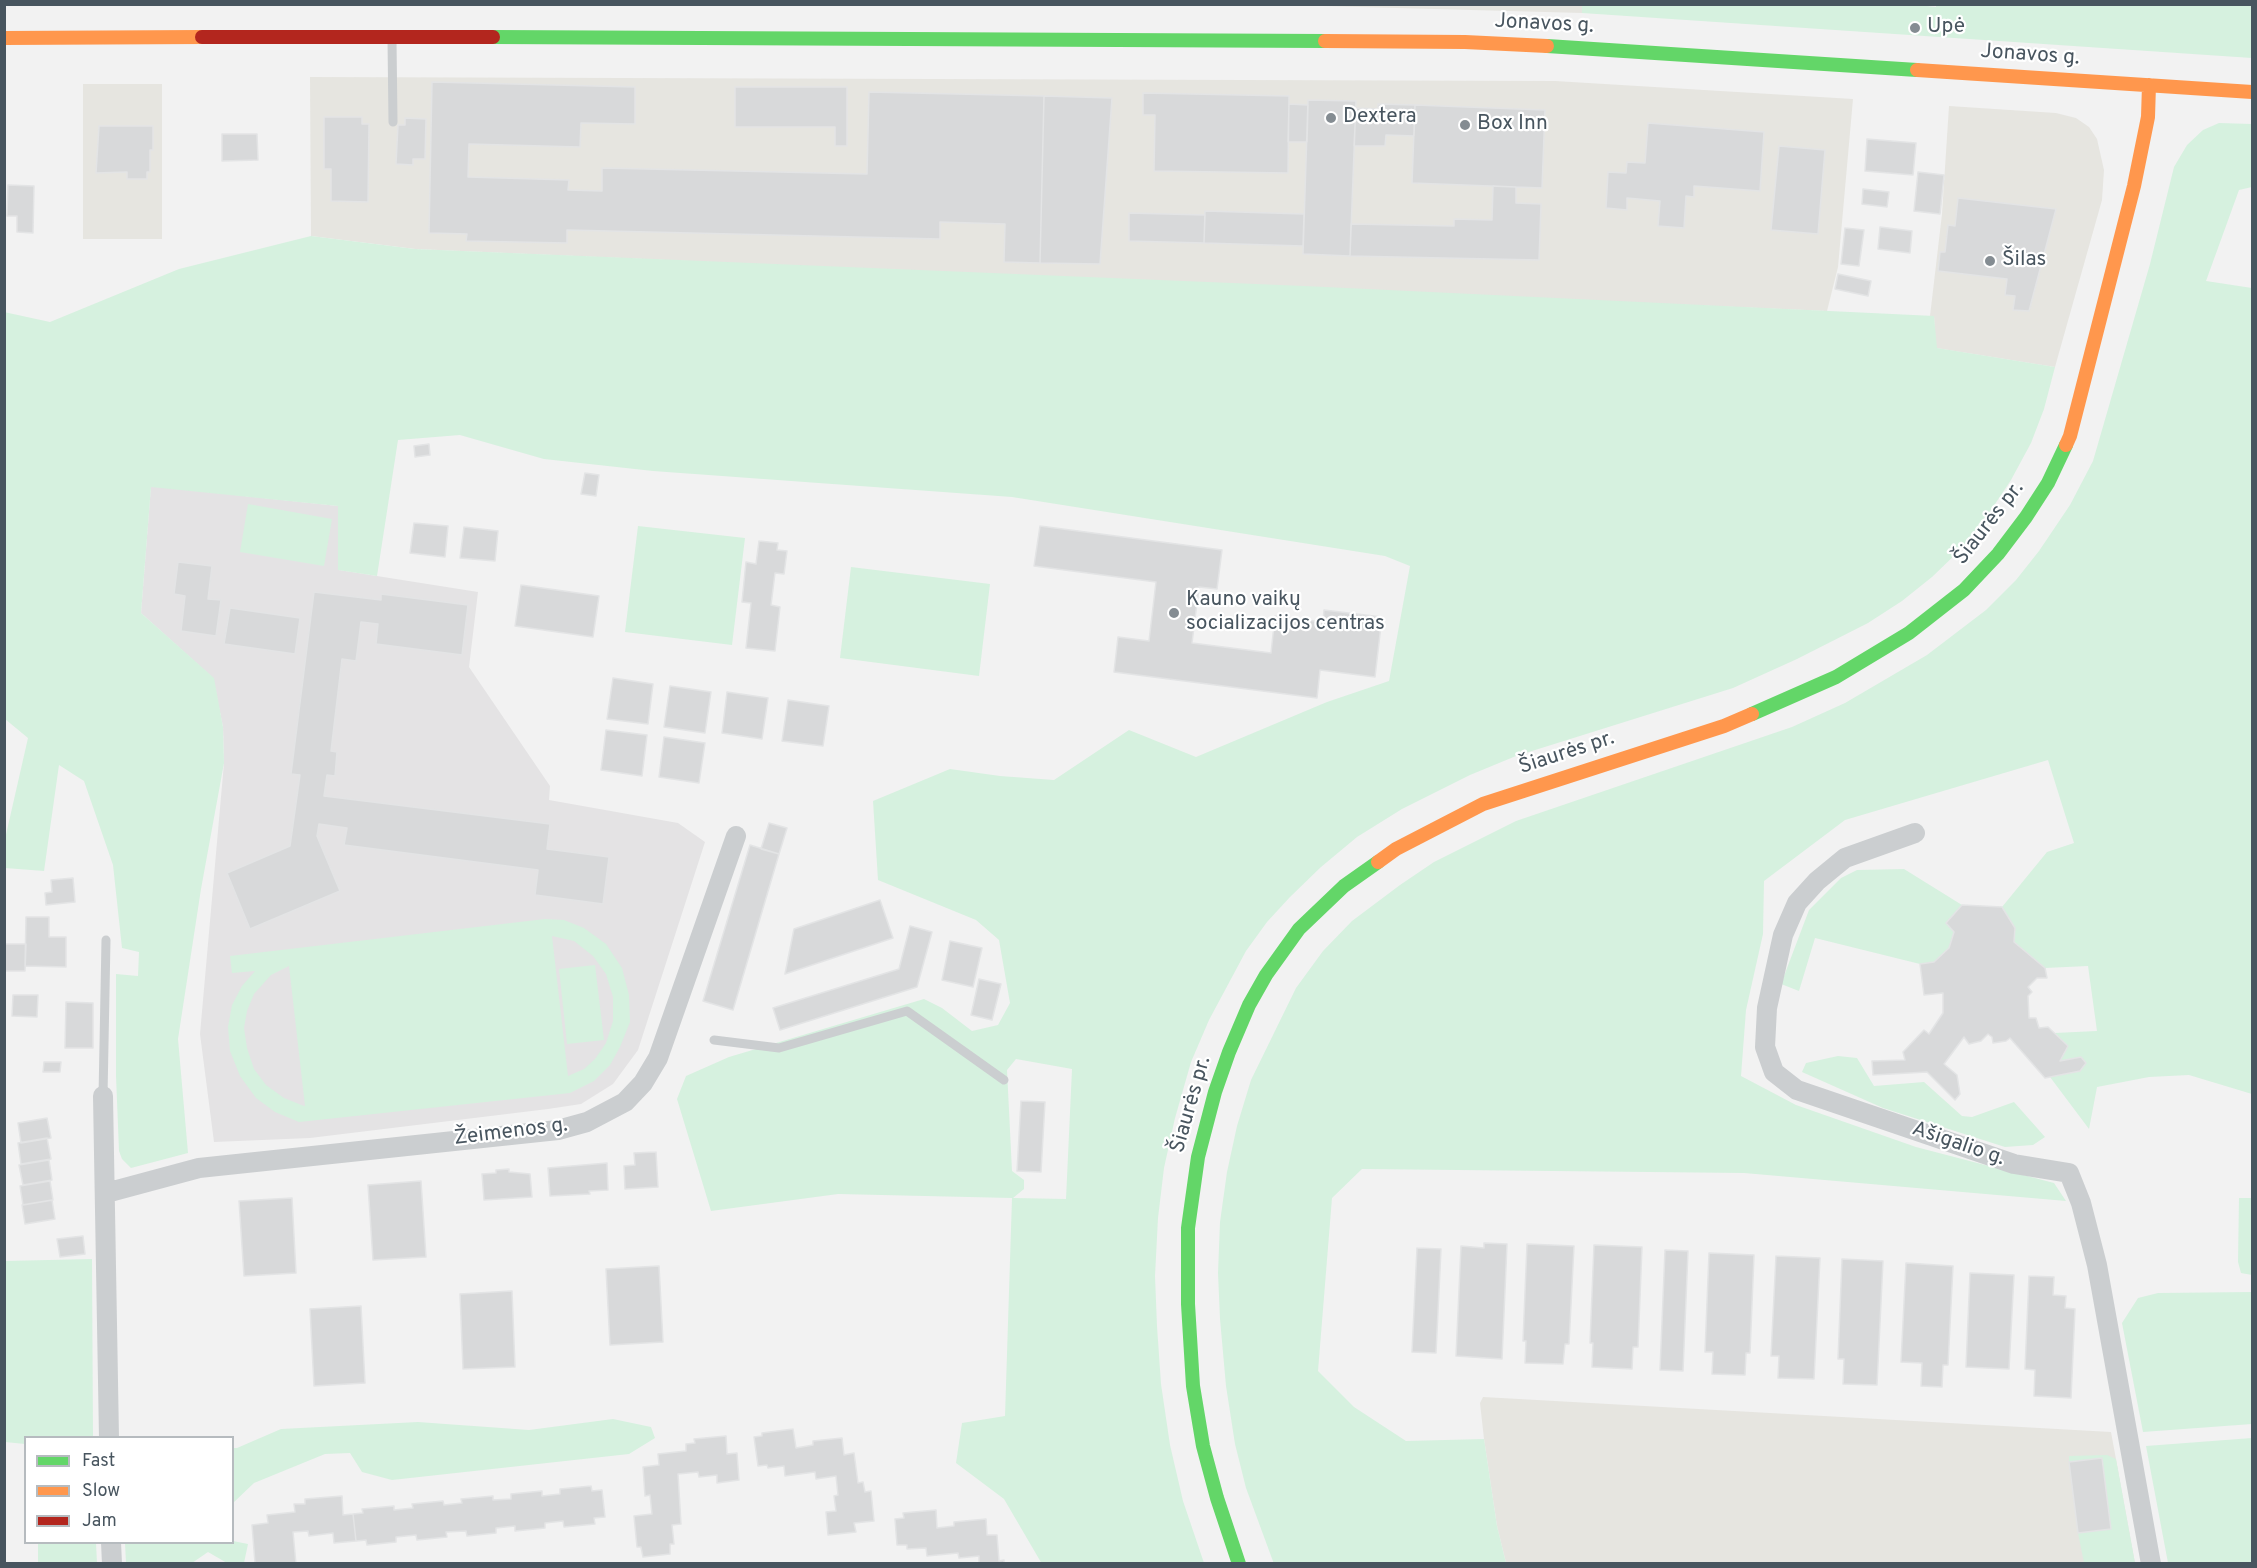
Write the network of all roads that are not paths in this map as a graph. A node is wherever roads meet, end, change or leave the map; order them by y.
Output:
1 (392, 37) junction
2 (4, 38) edge
3 (2149, 85) junction
4 (2253, 92) edge
5 (393, 122) dead end
6 (1915, 833) dead end
7 (736, 836) dead end
8 (106, 940) dead end
9 (714, 1040) dead end
10 (1004, 1080) dead end
11 (103, 1096) joint
12 (106, 1193) junction
13 (109, 1436) edge
14 (111, 1544) edge
15 (112, 1563) edge
16 (1239, 1563) edge
17 (2151, 1563) edge

1 - 2 main road, Jonavos g.
1 - 3 main road, Jonavos g.
1 - 5 lane
3 - 4 main road, Jonavos g.
3 - 16 main road, Šiaurės pr.
6 - 17 street, Ašigalio g.
7 - 12 street, Žeimenos g.
8 - 11 lane
9 - 10 lane
11 - 12 street
12 - 13 street
14 - 15 street

